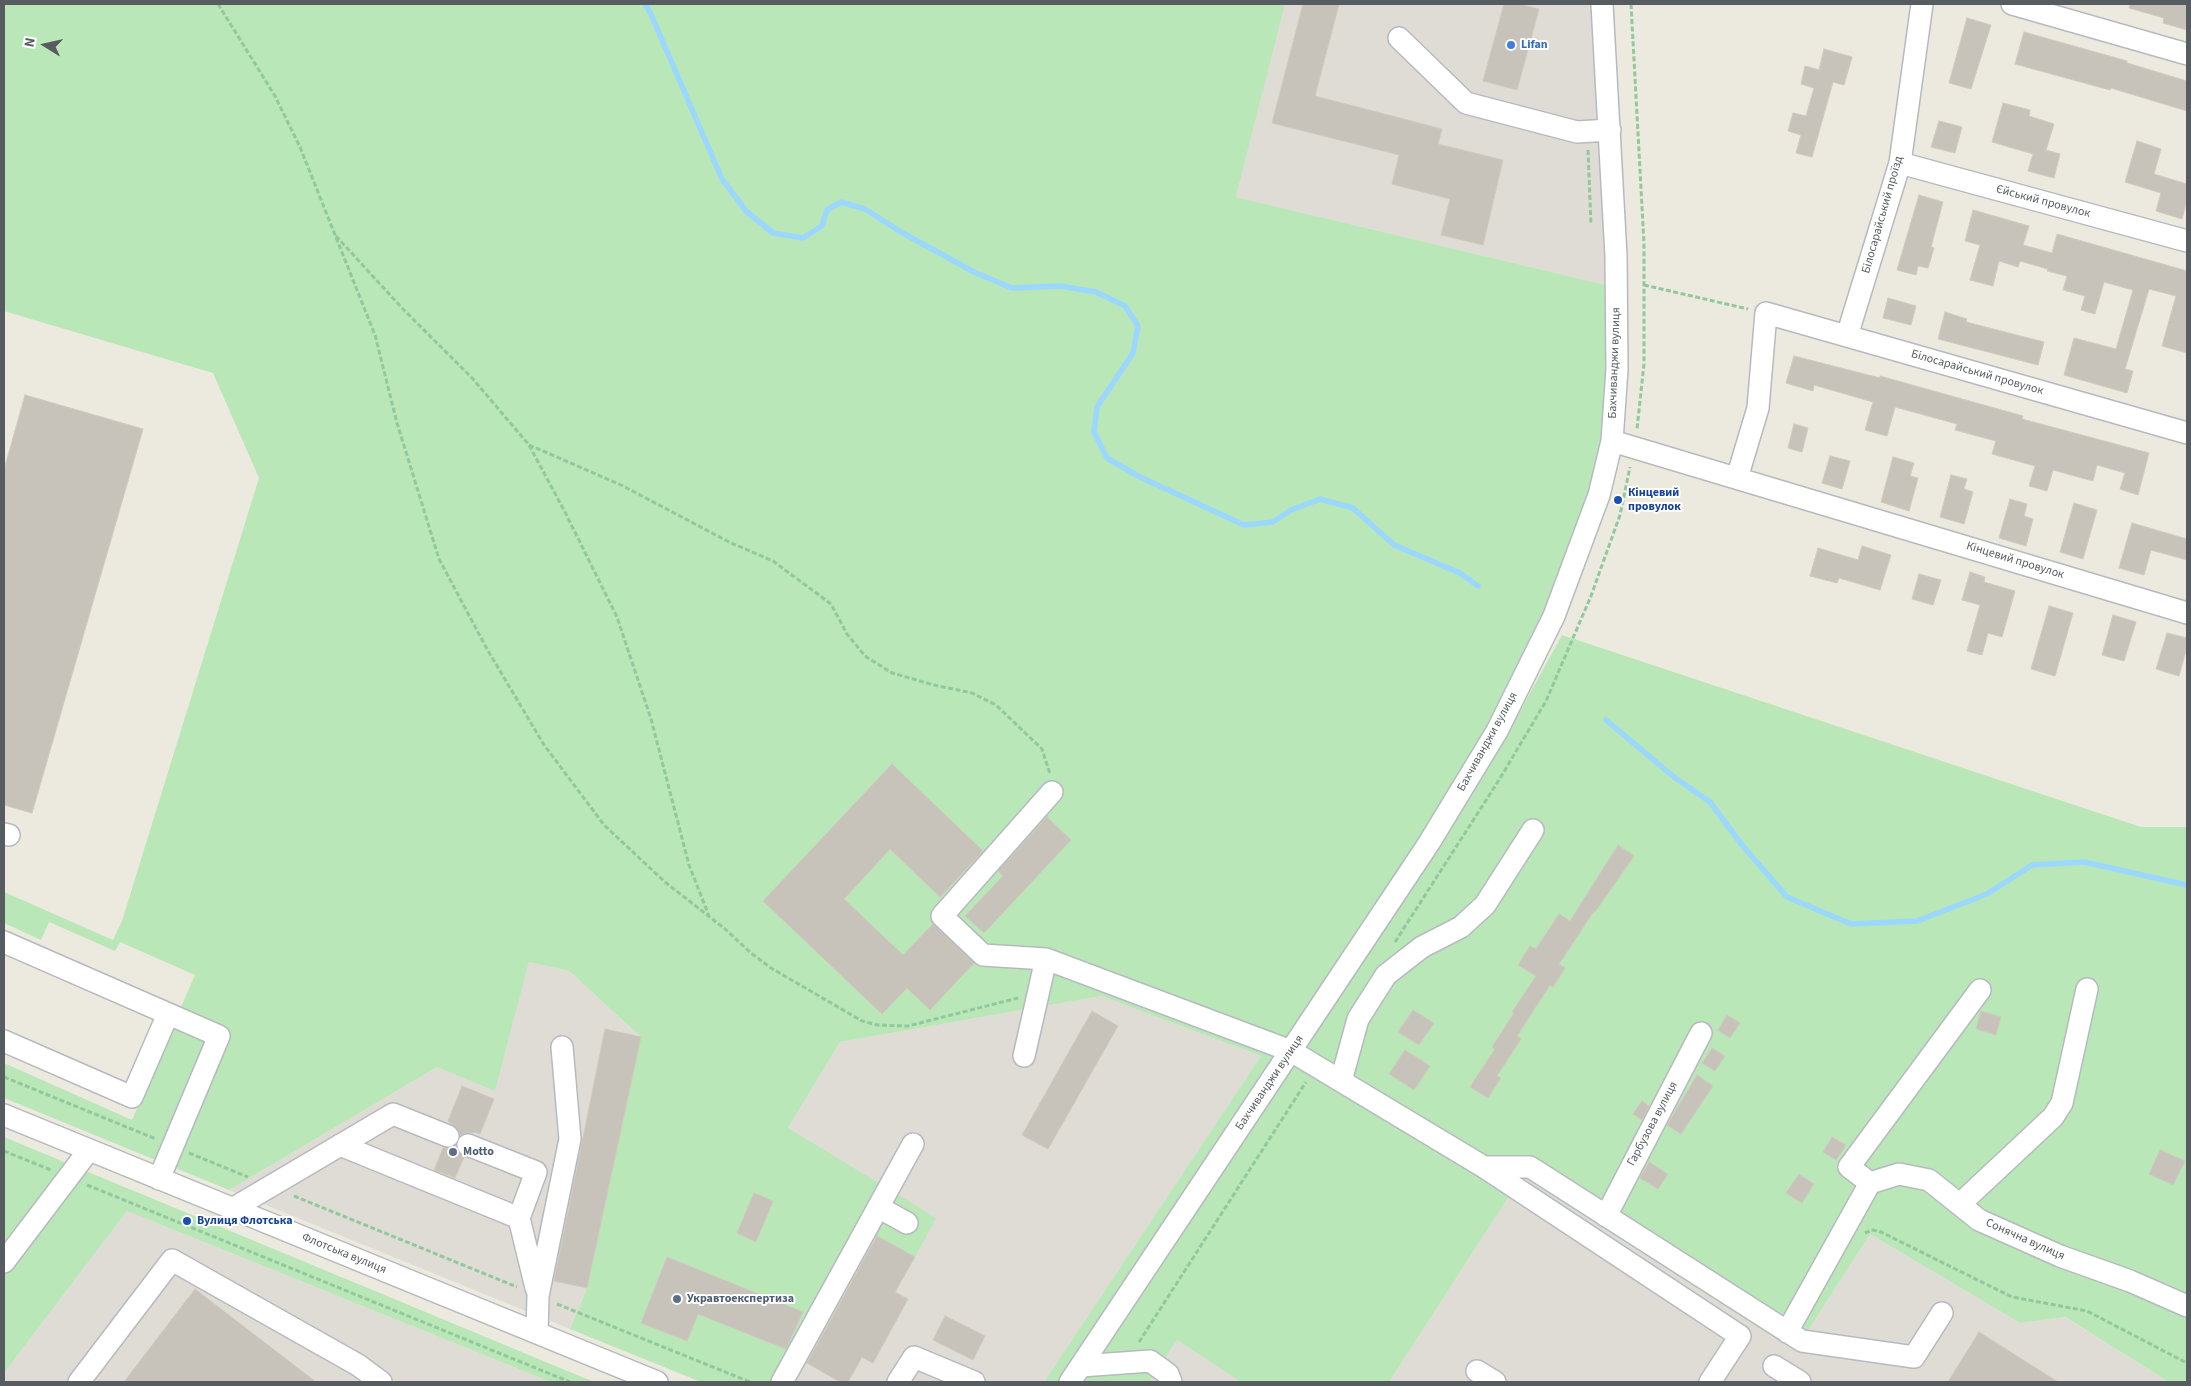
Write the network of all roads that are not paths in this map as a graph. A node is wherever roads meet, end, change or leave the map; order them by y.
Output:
1 (1602, 4) edge
2 (1922, 4) edge
3 (2012, 4) edge
4 (1399, 38) dead end
5 (2187, 54) edge
6 (1610, 130) junction
7 (1900, 163) junction
8 (2187, 242) edge
9 (1847, 336) junction
10 (2187, 433) edge
11 (1612, 441) junction
12 (1737, 478) junction
13 (2187, 613) edge
14 (1052, 792) road end
15 (1533, 830) dead end
16 (4, 942) edge
17 (1046, 959) junction
18 (2087, 989) dead end
19 (1980, 990) dead end
20 (168, 1014) junction
21 (1701, 1033) dead end
22 (4, 1041) edge
23 (562, 1047) dead end
24 (1291, 1051) junction
25 (1024, 1056) dead end
26 (1341, 1081) junction
27 (4, 1116) edge
28 (448, 1136) dead end
29 (913, 1144) dead end
30 (340, 1145) junction
31 (468, 1145) dead end
32 (89, 1150) junction
33 (1484, 1167) junction
34 (159, 1179) junction
35 (1870, 1183) junction
36 (1960, 1204) junction
37 (878, 1207) junction
38 (232, 1209) junction
39 (1606, 1216) junction
40 (519, 1218) junction
41 (907, 1223) dead end
42 (4, 1262) edge
43 (538, 1296) junction
44 (2187, 1306) edge
45 (1942, 1313) dead end
46 (1787, 1332) junction
47 (537, 1333) junction
48 (1774, 1366) dead end
49 (1076, 1374) edge
50 (79, 1382) edge
51 (381, 1382) edge
52 (657, 1382) edge
53 (782, 1382) edge
54 (898, 1382) edge
55 (974, 1382) edge
56 (1171, 1382) edge
57 (1710, 1382) edge
58 (1800, 1382) edge

1 - 6 street, Бахчиванджи вулиця
2 - 7 street, Білосарайський проїзд
3 - 5 street
4 - 6 street
6 - 11 street, Бахчиванджи вулиця
7 - 8 street, Єйський провулок
7 - 9 street, Білосарайський проїзд
9 - 10 street, Білосарайський провулок
9 - 12 street, Білосарайський провулок
11 - 12 street, Кінцевий провулок
11 - 24 street, Бахчиванджи вулиця
12 - 13 street, Кінцевий провулок
14 - 17 street
15 - 26 street
16 - 20 street
17 - 24 street
17 - 25 street
18 - 36 street
19 - 35 street
20 - 22 street
20 - 34 street
21 - 39 street, Гарбузова вулиця
23 - 43 street
24 - 26 street
24 - 49 street, Бахчиванджи вулиця
26 - 33 street
27 - 32 street, Флотська вулиця
28 - 30 street
29 - 37 street
30 - 38 street
30 - 40 street
31 - 40 street
32 - 34 street, Флотська вулиця
32 - 42 street
33 - 39 street
33 - 57 street
34 - 38 street, Флотська вулиця
35 - 36 street, Сонячна вулиця
35 - 46 street
36 - 44 street, Сонячна вулиця
37 - 41 street
37 - 53 street
38 - 47 street, Флотська вулиця
39 - 46 street
40 - 43 street
43 - 47 street
45 - 46 street
47 - 52 street, Флотська вулиця
48 - 58 street
49 - 56 street
50 - 51 street
54 - 55 street

